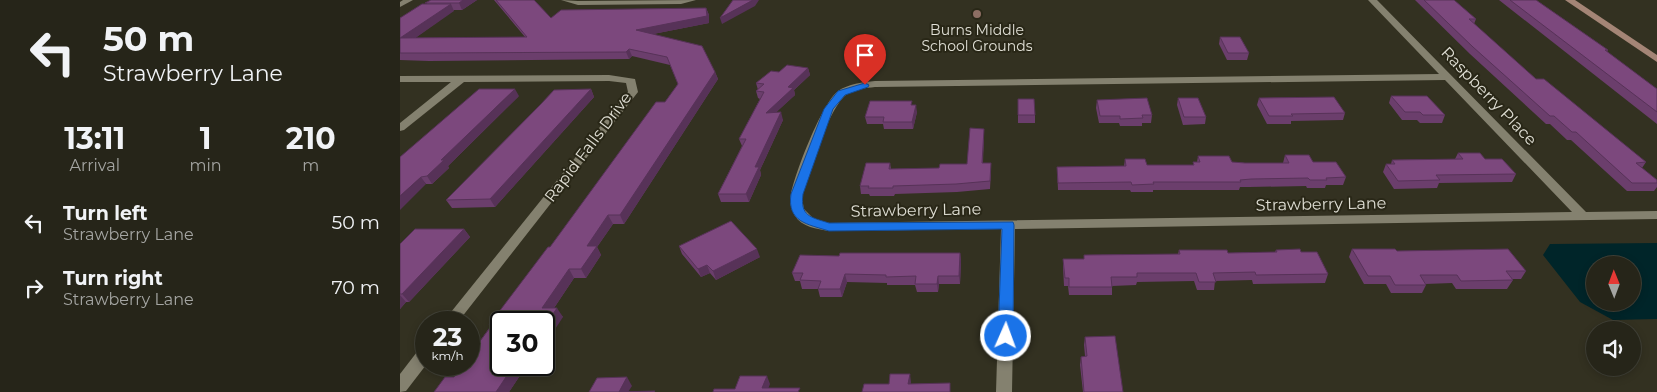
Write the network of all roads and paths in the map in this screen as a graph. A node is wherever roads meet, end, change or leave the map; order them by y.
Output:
1 (409, 0) edge
2 (565, 0) edge
3 (692, 0) edge
4 (1372, 0) edge
5 (1569, 0) edge
6 (400, 6) edge
7 (1657, 59) edge
8 (1449, 77) junction
9 (462, 78) junction
10 (400, 79) edge
11 (400, 128) edge
12 (1657, 215) edge
13 (1583, 216) junction
14 (1008, 225) junction
15 (459, 311) edge
16 (415, 367) edge
17 (400, 386) edge
18 (1004, 392) edge

1 - 6 street
2 - 3 street
4 - 8 street, Raspberry Place
5 - 7 main road
8 - 13 street, Raspberry Place
8 - 14 street, Strawberry Lane
9 - 10 street, Rapid Falls Drive
9 - 11 street
9 - 15 street, Rapid Falls Drive
12 - 13 street, Strawberry Lane
13 - 14 street, Strawberry Lane
14 - 18 street
16 - 17 street

